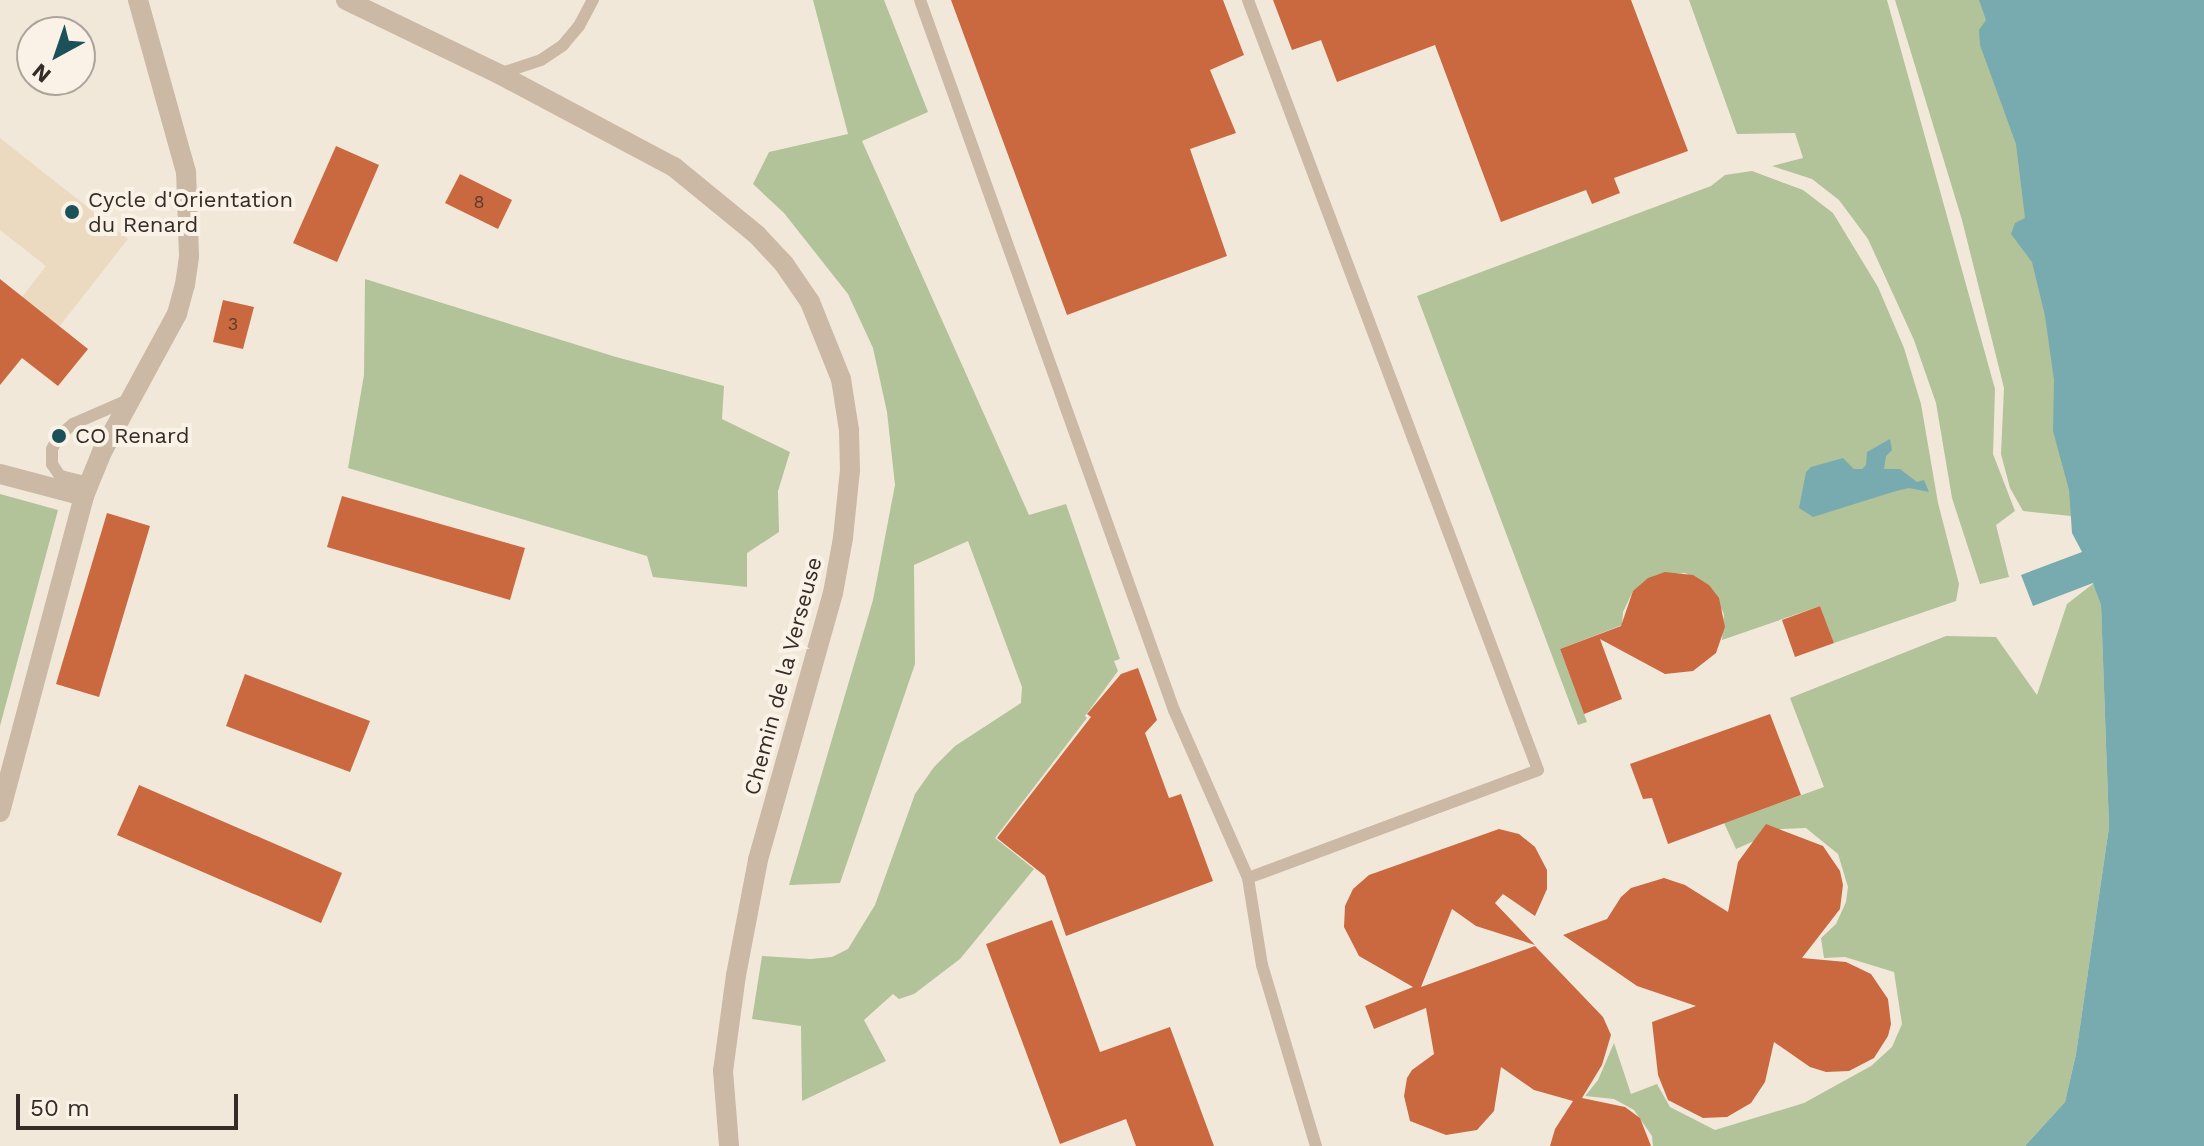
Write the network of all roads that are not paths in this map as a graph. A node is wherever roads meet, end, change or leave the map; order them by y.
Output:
1 (138, 0) edge
2 (346, 0) edge
3 (593, 0) edge
4 (920, 0) edge
5 (1248, 0) edge
6 (499, 74) junction
7 (133, 397) junction
8 (0, 474) edge
9 (86, 489) junction
10 (0, 812) edge
11 (1248, 878) junction
12 (729, 1146) edge
13 (1316, 1146) edge

1 - 7 street
2 - 6 street, Chemin de la Verseuse
3 - 6 lane
4 - 11 lane
5 - 11 lane
6 - 12 street, Chemin de la Verseuse
7 - 9 street
7 - 9 lane
8 - 9 street
9 - 10 street
11 - 13 lane

